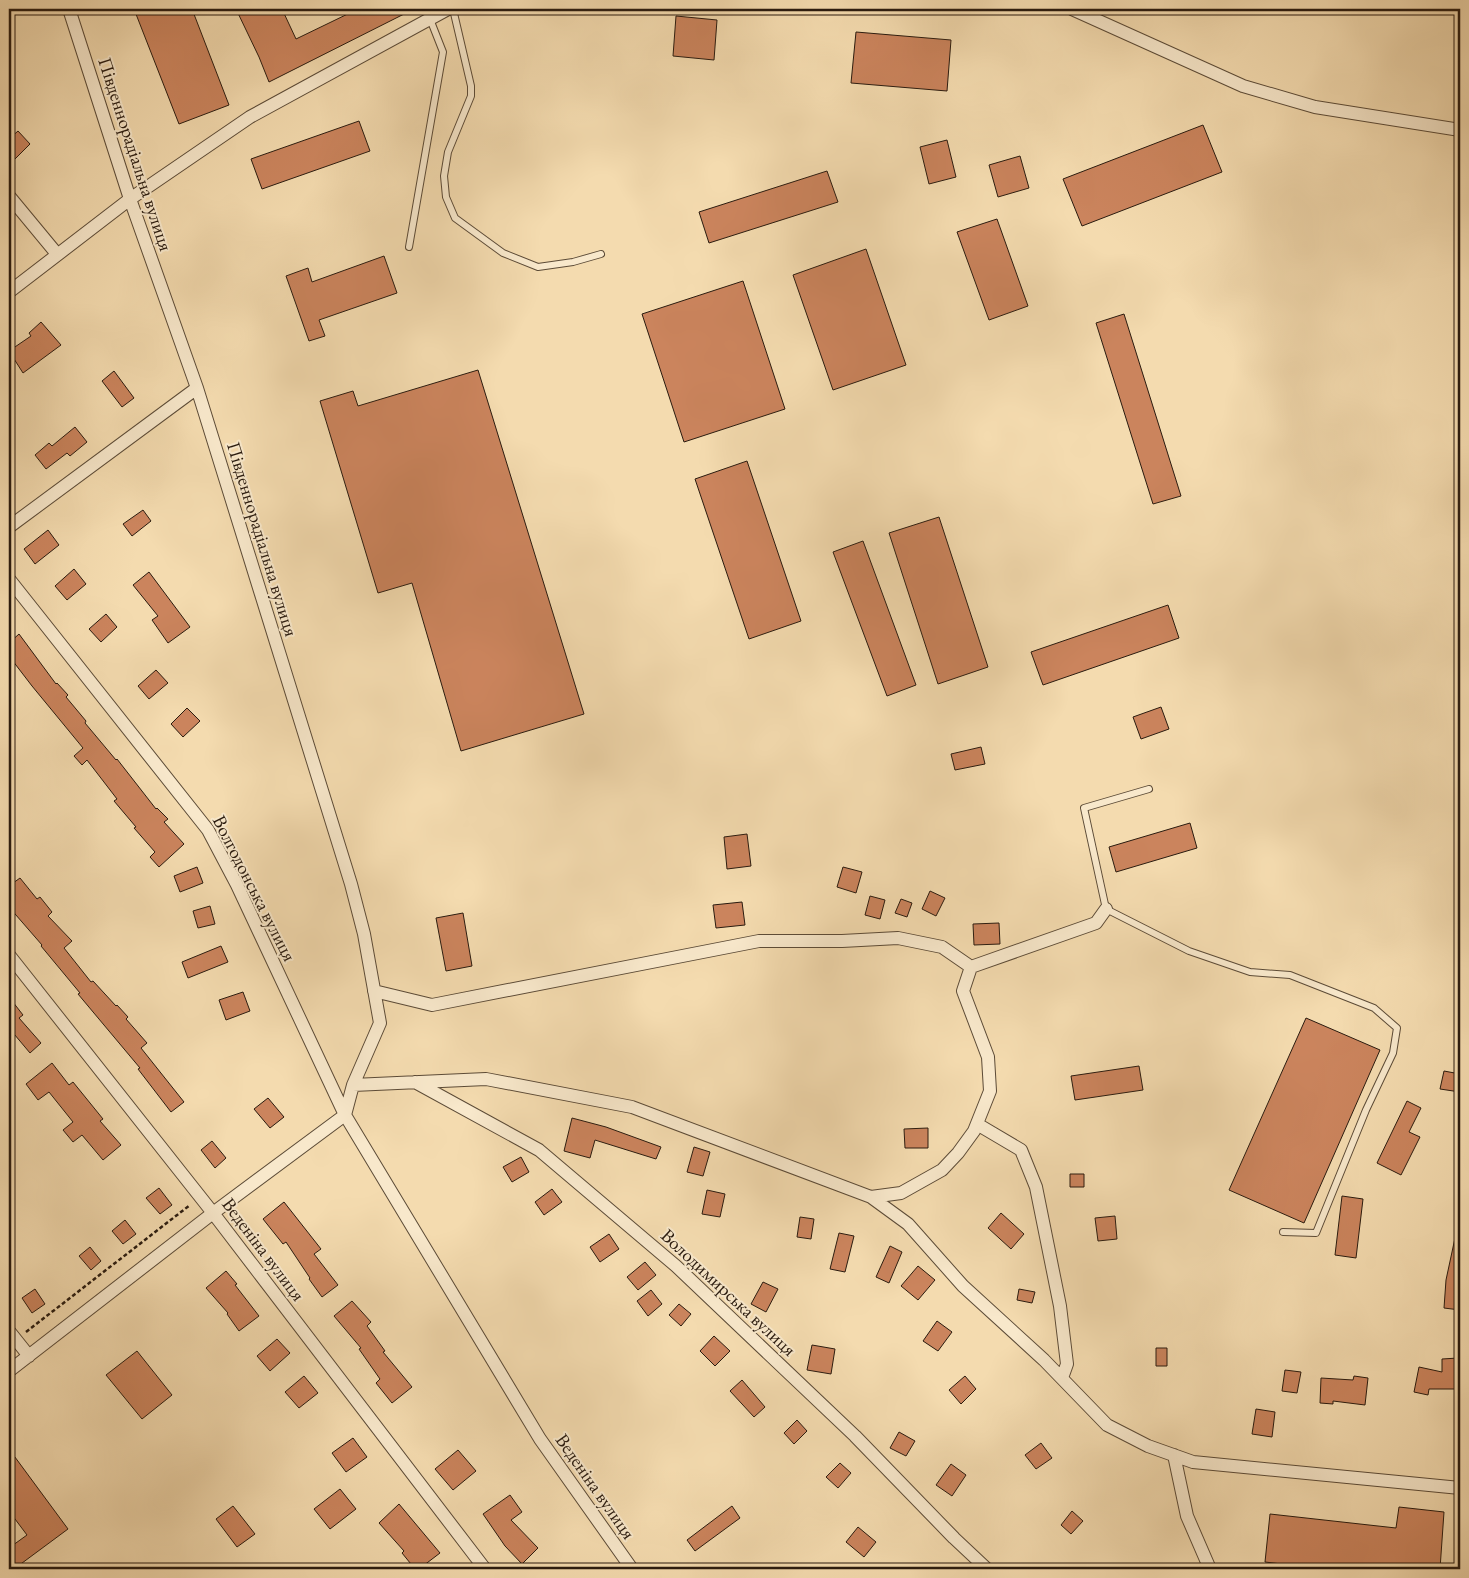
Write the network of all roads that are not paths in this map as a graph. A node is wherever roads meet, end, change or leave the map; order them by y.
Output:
1 (69, 9) edge
2 (448, 9) edge
3 (454, 9) edge
4 (1072, 9) edge
5 (430, 19) junction
6 (1460, 130) edge
7 (9, 196) edge
8 (130, 199) junction
9 (409, 247) dead end
10 (57, 254) junction
11 (601, 254) dead end
12 (9, 292) edge
13 (197, 388) junction
14 (9, 528) edge
15 (9, 579) edge
16 (1150, 789) dead end
17 (1106, 909) junction
18 (9, 955) edge
19 (971, 967) junction
20 (374, 991) junction
21 (415, 1082) junction
22 (353, 1085) junction
23 (344, 1115) junction
24 (977, 1124) junction
25 (871, 1197) junction
26 (213, 1213) junction
27 (1283, 1232) dead end
28 (12, 1335) edge
29 (29, 1356) junction
30 (9, 1371) edge
31 (1062, 1378) junction
32 (1174, 1455) junction
33 (1460, 1488) edge
34 (485, 1569) edge
35 (632, 1569) edge
36 (987, 1569) edge
37 (1210, 1569) edge

1 - 8 street, Південнорадіальна вулиця
2 - 5 street
3 - 11 lane
4 - 6 street
5 - 8 street
5 - 9 lane
7 - 10 street
8 - 10 street
8 - 13 street, Південнорадіальна вулиця
10 - 12 street
13 - 14 street
13 - 20 street, Південнорадіальна вулиця
15 - 23 street, Волгодонська вулиця
16 - 17 lane
17 - 19 street
17 - 27 lane
18 - 26 street, Веденіна вулиця
19 - 20 street
19 - 24 street
20 - 22 street, Південнорадіальна вулиця
21 - 22 street
21 - 25 street
21 - 36 street, Володимирська вулиця
22 - 23 street, Південнорадіальна вулиця
23 - 26 street
23 - 35 street, Веденіна вулиця
24 - 25 street
24 - 31 street
25 - 31 street
26 - 29 street
26 - 34 street, Веденіна вулиця
28 - 29 street
29 - 30 street
31 - 32 street
32 - 33 street
32 - 37 street

